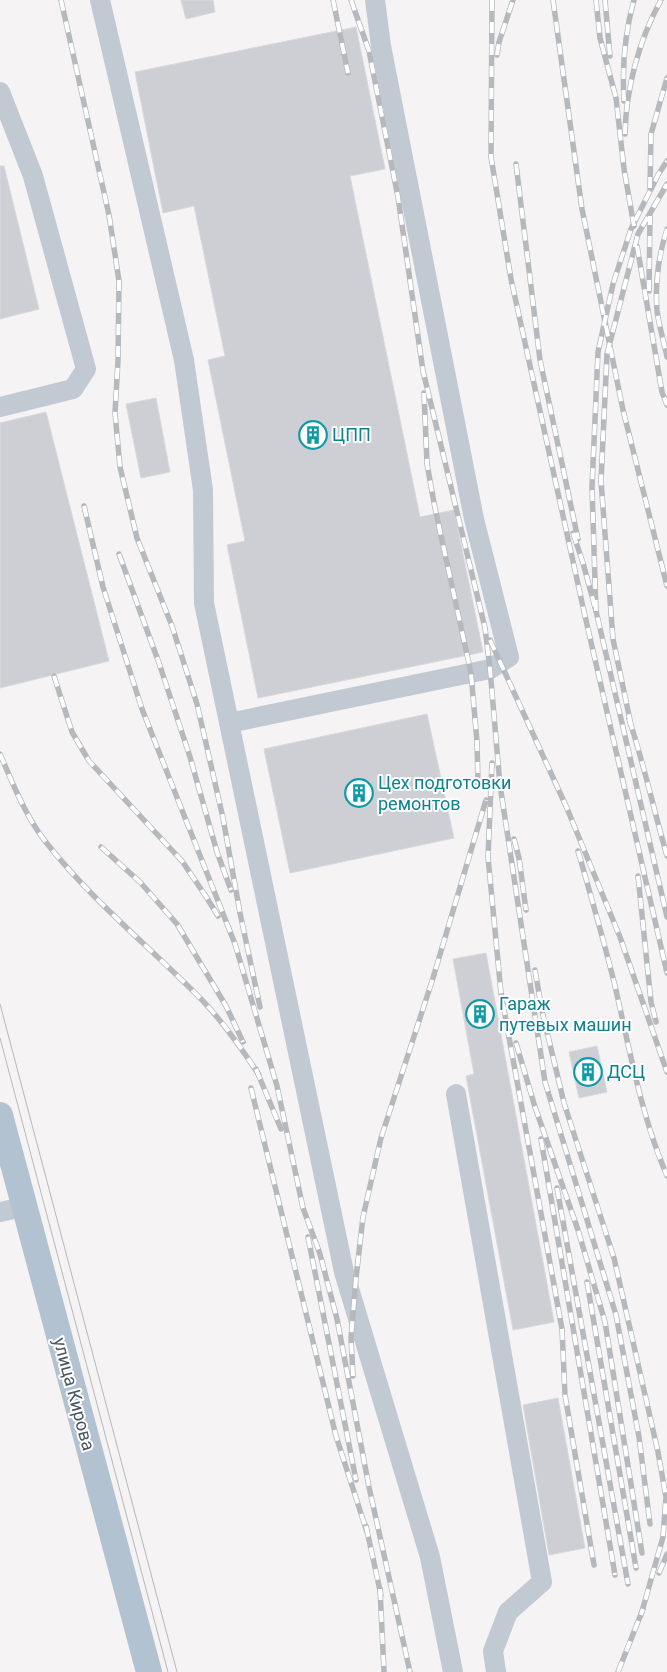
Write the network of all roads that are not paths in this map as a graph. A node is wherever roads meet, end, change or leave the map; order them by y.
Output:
1 (100, 0) edge
2 (375, 0) edge
3 (0, 92) edge
4 (0, 407) edge
5 (229, 723) junction
6 (456, 1094) dead end
7 (0, 1116) edge
8 (5, 1155) edge
9 (8, 1213) edge
10 (149, 1672) edge
11 (453, 1672) edge
12 (496, 1672) edge

1 - 5 lane
2 - 5 lane
3 - 4 lane
5 - 11 lane
6 - 12 lane
7 - 8 main road, улица Кирова
8 - 9 main road, улица Кирова
9 - 10 main road, улица Кирова

